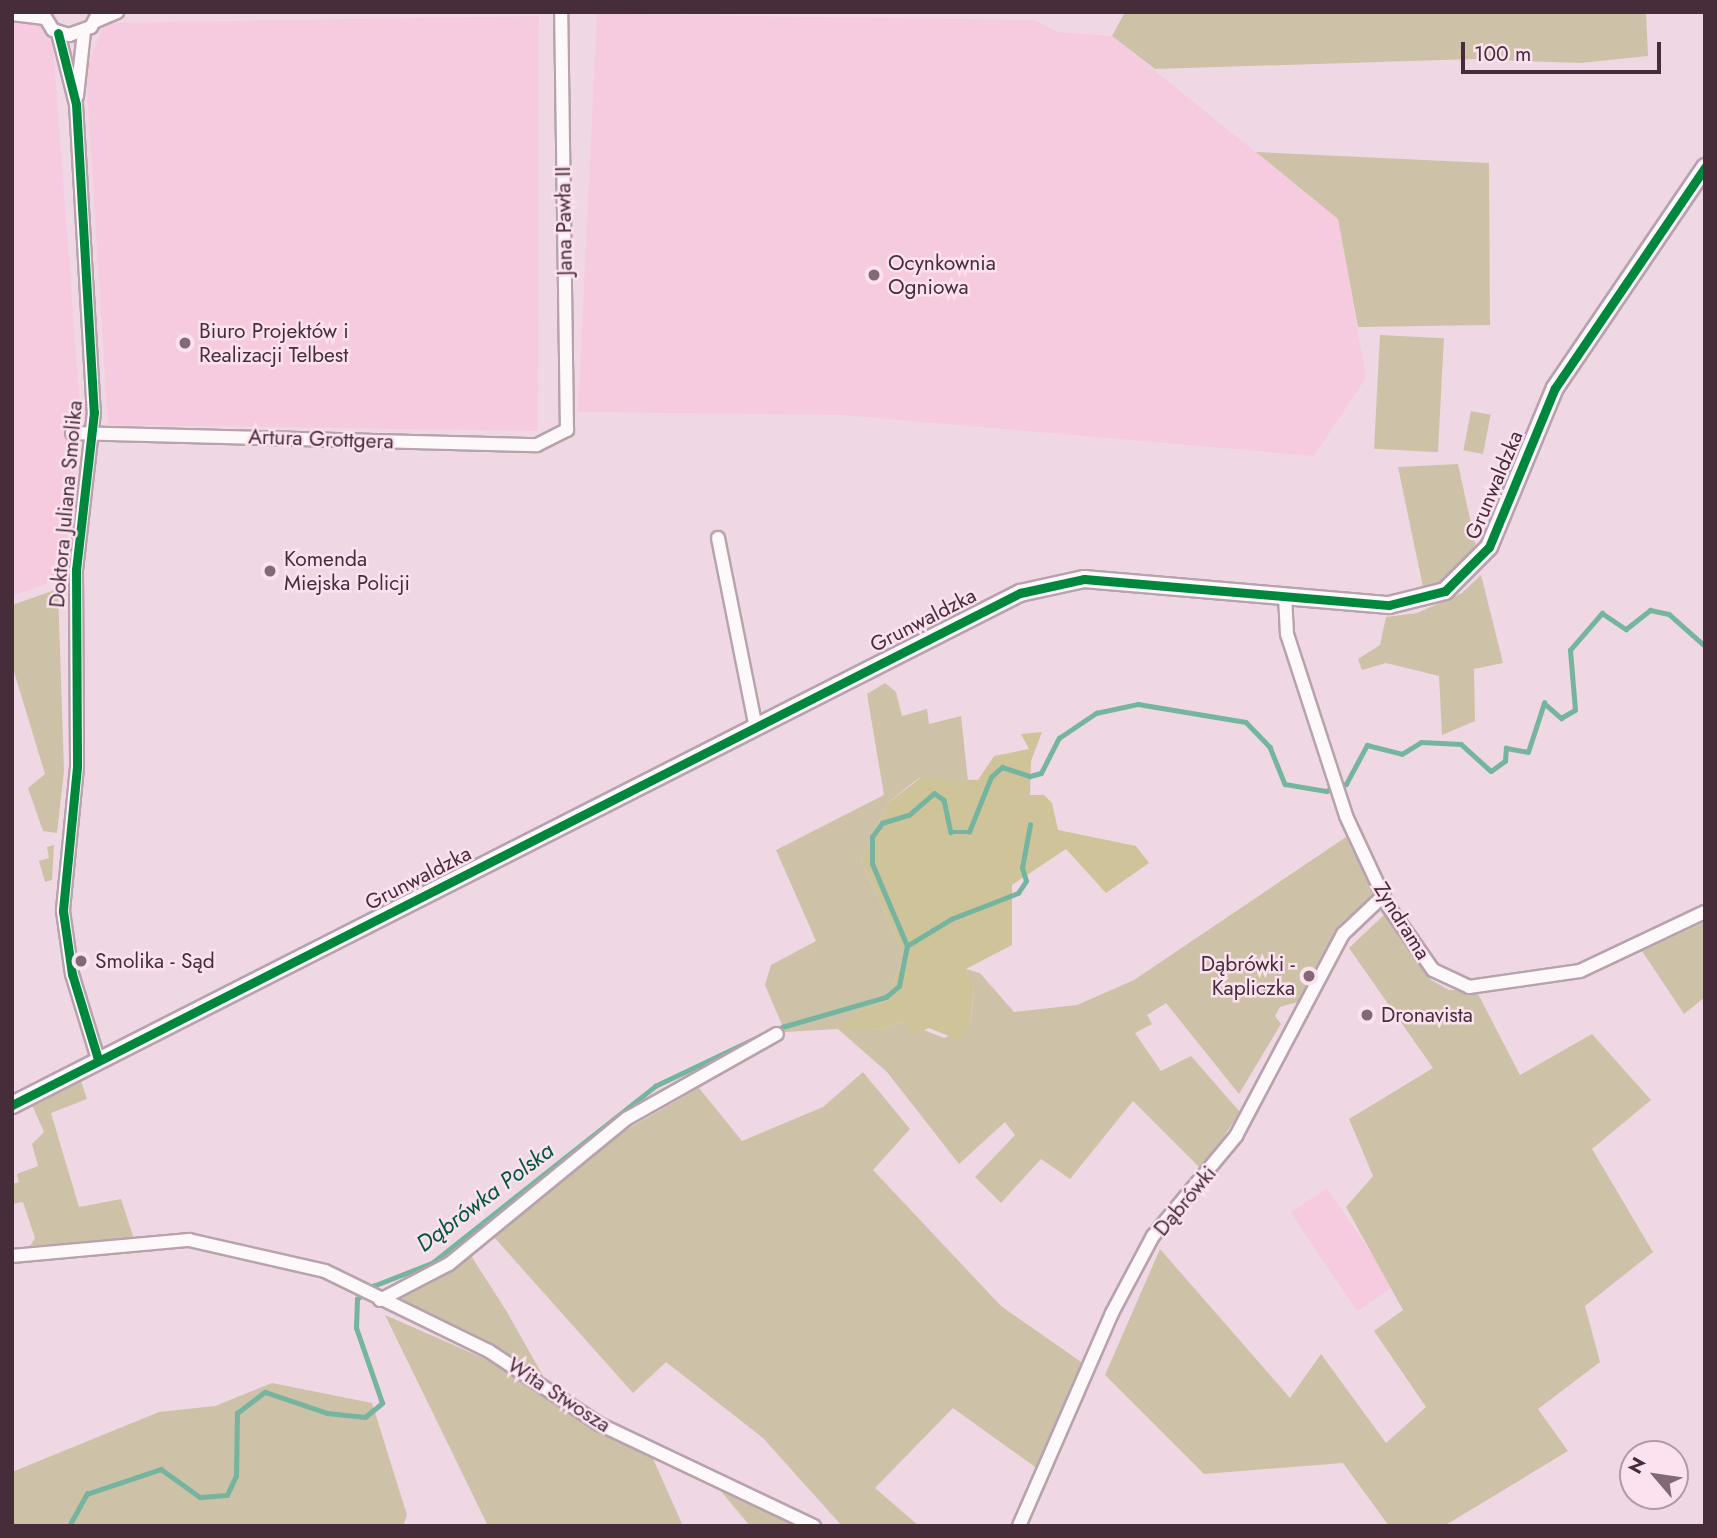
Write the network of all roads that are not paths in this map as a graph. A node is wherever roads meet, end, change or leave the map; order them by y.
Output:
1 (117, 12) edge
2 (561, 12) edge
3 (12, 14) edge
4 (42, 15) edge
5 (98, 16) edge
6 (84, 32) junction
7 (58, 33) junction
8 (76, 104) junction
9 (1705, 167) edge
10 (567, 430) joint
11 (72, 433) dead end
12 (94, 434) junction
13 (718, 538) dead end
14 (1285, 596) junction
15 (755, 724) junction
16 (1383, 896) junction
17 (1705, 912) edge
18 (777, 1034) dead end
19 (98, 1059) junction
20 (12, 1105) edge
21 (12, 1256) edge
22 (375, 1298) junction
23 (814, 1526) edge
24 (1019, 1526) edge

1 - 5 street
2 - 10 street, Jana Pawła II
3 - 4 street
4 - 7 street
5 - 6 street
6 - 7 street
6 - 8 street, Doktora Juliana Smolika
7 - 8 street, Doktora Juliana Smolika
8 - 12 street, Doktora Juliana Smolika
9 - 14 street, Grunwaldzka
10 - 12 street, Artura Grottgera
11 - 12 street, Artura Grottgera
12 - 19 street, Doktora Juliana Smolika
13 - 15 street
14 - 15 street, Grunwaldzka
14 - 16 street, Zyndrama
15 - 19 street, Grunwaldzka
16 - 17 street, Zyndrama
16 - 24 street, Dąbrówki
18 - 22 street
19 - 20 street, Grunwaldzka
21 - 22 street, Wita Stwosza
22 - 23 street, Wita Stwosza

